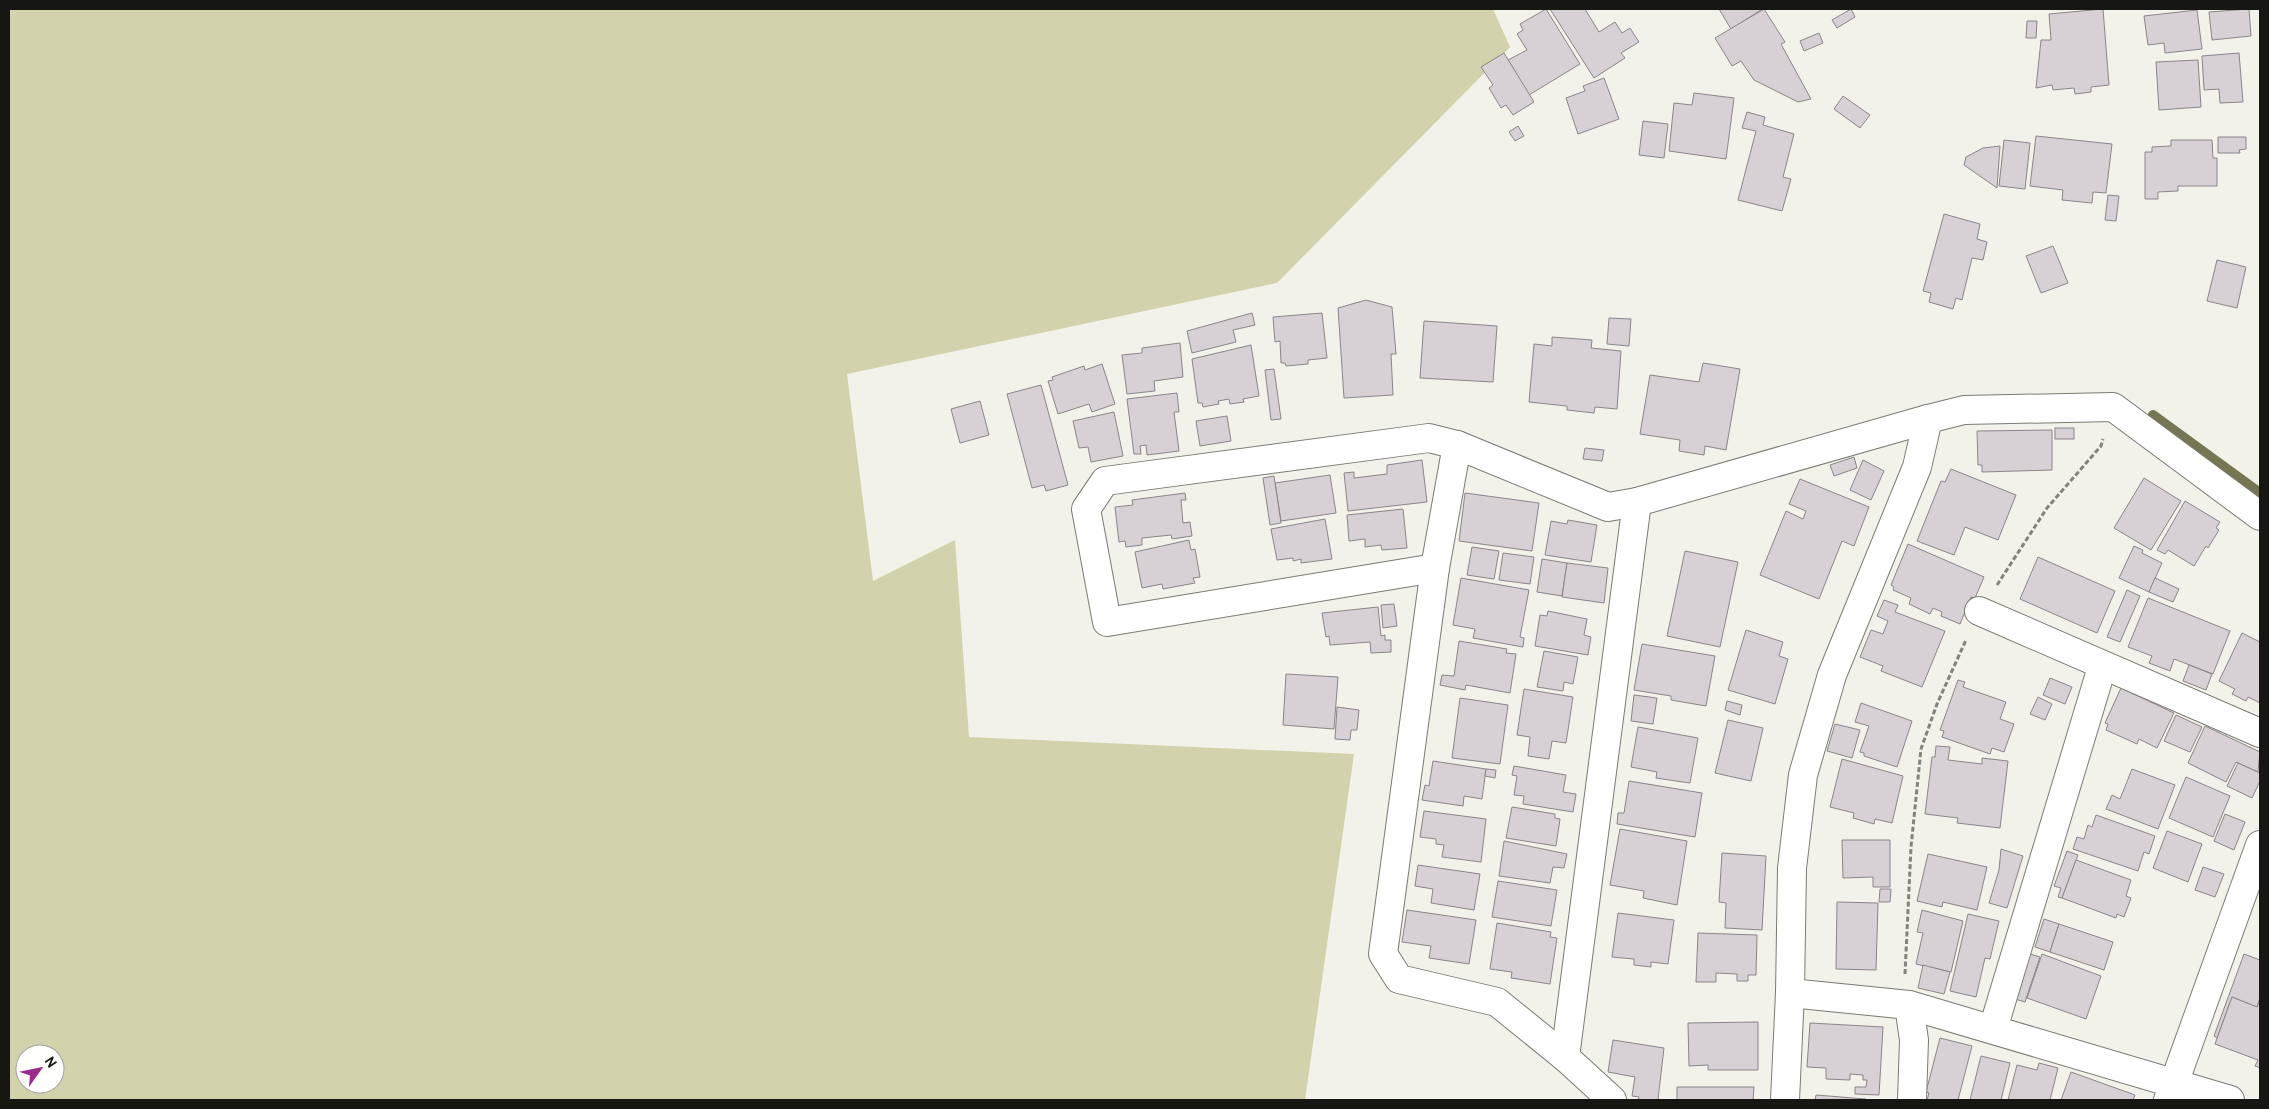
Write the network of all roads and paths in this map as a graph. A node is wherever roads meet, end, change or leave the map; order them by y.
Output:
1 (2113, 408) junction
2 (1928, 419) junction
3 (1457, 445) junction
4 (1637, 502) junction
5 (2260, 516) edge
6 (1435, 568) junction
7 (1979, 612) junction
8 (2102, 666) junction
9 (2260, 733) edge
10 (2260, 845) edge
11 (1790, 993) junction
12 (1908, 1005) junction
13 (1993, 1030) junction
14 (1565, 1057) junction
15 (2171, 1092) edge
16 (1612, 1100) edge
17 (1785, 1100) edge
18 (1912, 1100) edge
19 (2230, 1100) edge

1 - 2 street
1 - 5 street
1 - 7 path
2 - 4 street
2 - 11 street
3 - 4 street
3 - 6 street
3 - 6 street
4 - 14 street
6 - 14 street
7 - 8 street
7 - 12 path
8 - 9 street
8 - 13 street
10 - 15 street
11 - 12 street
11 - 17 street
12 - 13 street
12 - 18 street
13 - 15 street
14 - 16 street
15 - 19 street

